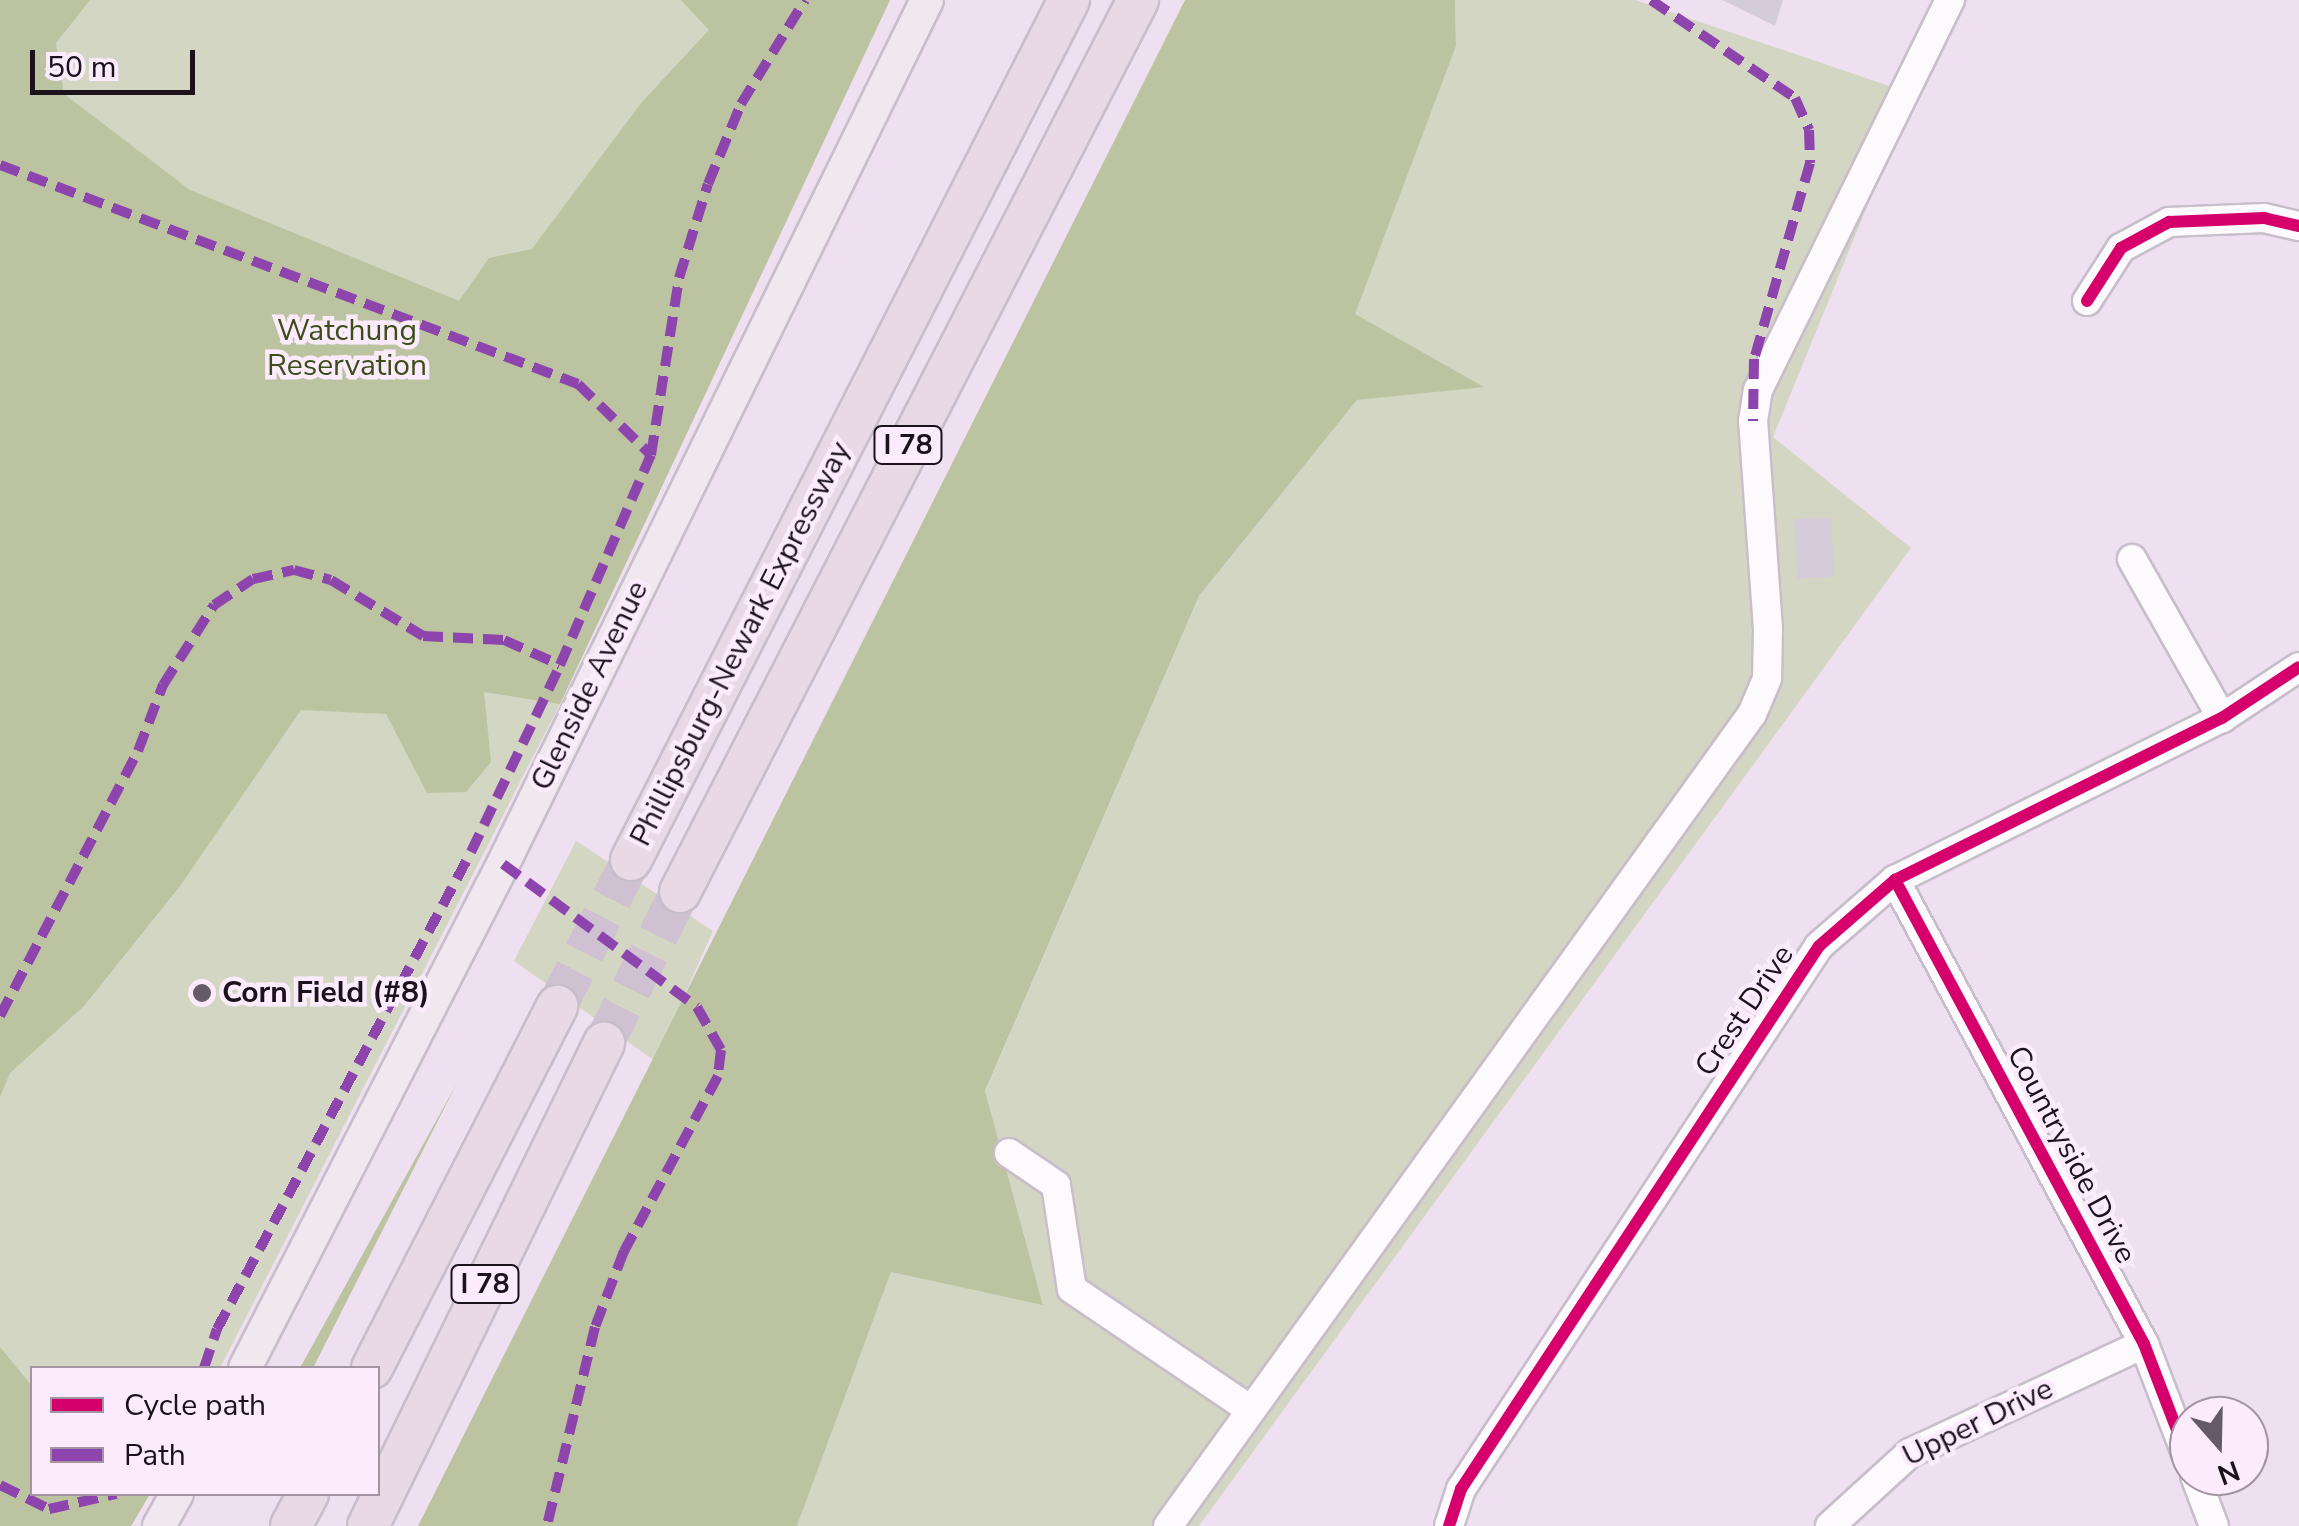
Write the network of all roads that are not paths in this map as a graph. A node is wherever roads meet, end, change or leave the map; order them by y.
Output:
1 (927, 0) edge
2 (1069, 0) edge
3 (1138, 0) edge
4 (1950, 0) edge
5 (2299, 226) edge
6 (2088, 302) dead end
7 (2132, 559) dead end
8 (2299, 667) edge
9 (2222, 718) junction
10 (632, 860) tunnel mouth
11 (1894, 880) junction
12 (680, 892) tunnel mouth
13 (557, 1006) tunnel mouth
14 (604, 1043) tunnel mouth
15 (1009, 1153) dead end
16 (2144, 1344) junction
17 (245, 1366) edge
18 (373, 1366) edge
19 (2169, 1408) edge
20 (1251, 1410) junction
21 (176, 1496) edge
22 (307, 1496) edge
23 (2203, 1496) edge
24 (160, 1526) edge
25 (291, 1526) edge
26 (368, 1526) edge
27 (1168, 1526) edge
28 (1449, 1526) edge
29 (1830, 1526) edge
30 (2214, 1526) edge

1 - 17 main road, Glenside Avenue
2 - 10 highway, Phillipsburg-Newark Expressway / I 78
3 - 12 highway, Phillipsburg-Newark Expressway / I 78
4 - 20 street
5 - 6 street
7 - 9 street
8 - 9 street, Crest Drive
9 - 11 street, Crest Drive
11 - 16 street, Countryside Drive
11 - 28 street, Crest Drive
13 - 18 highway, I 78
14 - 26 highway, I 78
15 - 20 street
16 - 19 street, Countryside Drive
16 - 29 street, Upper Drive
20 - 27 street
21 - 24 main road
22 - 25 highway
23 - 30 street

